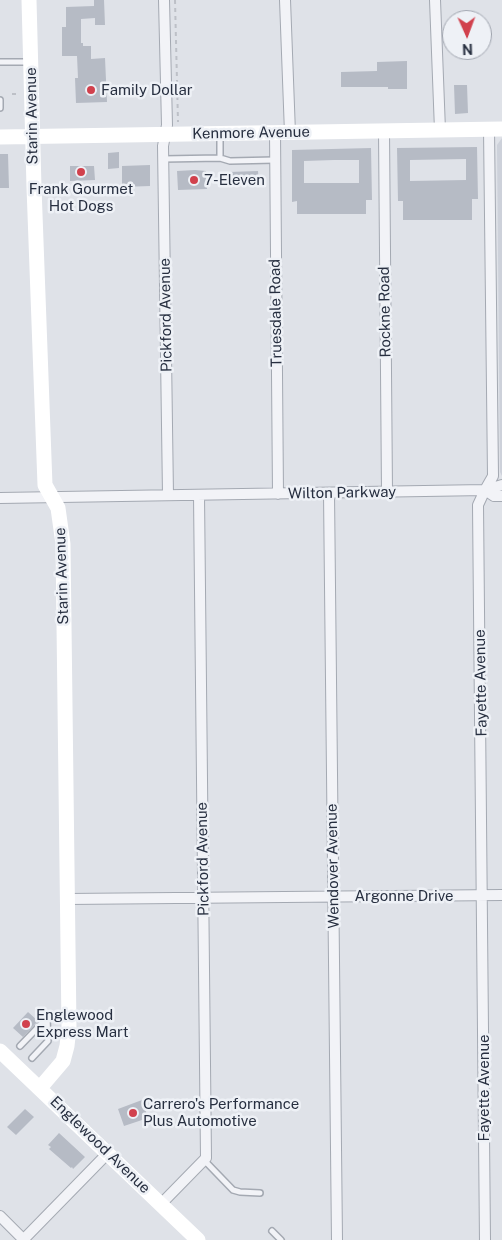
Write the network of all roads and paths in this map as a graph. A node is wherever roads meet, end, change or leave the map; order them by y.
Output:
1 (29, 0) edge
2 (164, 0) edge
3 (175, 0) edge
4 (285, 0) edge
5 (435, 0) edge
6 (0, 62) edge
7 (31, 62) junction
8 (12, 94) dead end
9 (18, 94) dead end
10 (0, 100) edge
11 (0, 108) edge
12 (178, 124) dead end
13 (496, 129) edge
14 (440, 130) junction
15 (384, 131) junction
16 (282, 133) junction
17 (220, 134) junction
18 (165, 135) junction
19 (33, 137) junction
20 (0, 138) edge
21 (220, 158) junction
22 (163, 159) junction
23 (275, 160) junction
24 (502, 485) edge
25 (485, 490) junction
26 (387, 492) junction
27 (328, 493) junction
28 (278, 494) junction
29 (168, 495) junction
30 (199, 495) junction
31 (502, 496) edge
32 (50, 497) junction
33 (0, 498) edge
34 (482, 895) junction
35 (502, 895) edge
36 (334, 896) junction
37 (204, 898) junction
38 (67, 899) junction
39 (20, 1046) dead end
40 (0, 1051) edge
41 (32, 1058) dead end
42 (40, 1088) junction
43 (108, 1154) junction
44 (204, 1160) junction
45 (260, 1192) dead end
46 (161, 1204) junction
47 (0, 1216) edge
48 (272, 1231) dead end
49 (24, 1240) edge
50 (198, 1240) edge
51 (280, 1240) edge
52 (336, 1240) edge
53 (485, 1240) edge

1 - 7 street, Starin Avenue
2 - 18 street, Pickford Avenue
3 - 12 path
4 - 16 street, Truesdale Road
5 - 14 street
6 - 7 lane
7 - 19 street, Starin Avenue
8 - 9 path
10 - 11 lane
13 - 14 street, Kenmore Avenue
13 - 25 street, Fayette Avenue
14 - 15 street, Kenmore Avenue
15 - 16 street, Kenmore Avenue
15 - 26 street, Rockne Road
16 - 17 street, Kenmore Avenue
16 - 23 street, Truesdale Road
17 - 18 street, Kenmore Avenue
17 - 21 lane
18 - 19 street, Kenmore Avenue
18 - 22 street, Pickford Avenue
19 - 20 street, Kenmore Avenue
19 - 32 street, Starin Avenue
21 - 22 lane
21 - 23 lane
22 - 29 street, Pickford Avenue
23 - 28 street, Truesdale Road
24 - 25 street, Wilton Parkway
25 - 26 street, Wilton Parkway
25 - 31 street, Wilton Parkway
25 - 34 street, Fayette Avenue
26 - 27 street, Wilton Parkway
27 - 28 street, Wilton Parkway
27 - 36 street, Wendover Avenue
28 - 30 street, Wilton Parkway
29 - 30 street, Wilton Parkway
29 - 32 street
30 - 37 street, Pickford Avenue
32 - 33 street
32 - 38 street, Starin Avenue
34 - 35 street, Argonne Drive
34 - 36 street, Argonne Drive
34 - 53 street, Fayette Avenue
36 - 37 street, Argonne Drive
36 - 52 street, Wendover Avenue
37 - 38 street, Argonne Drive
37 - 44 street, Pickford Avenue
38 - 42 street, Starin Avenue
39 - 41 lane
40 - 42 street, Englewood Avenue
42 - 43 street, Englewood Avenue
43 - 46 street, Englewood Avenue
43 - 49 street
44 - 45 lane
44 - 46 street
46 - 50 street, Englewood Avenue
47 - 49 street
48 - 51 lane

